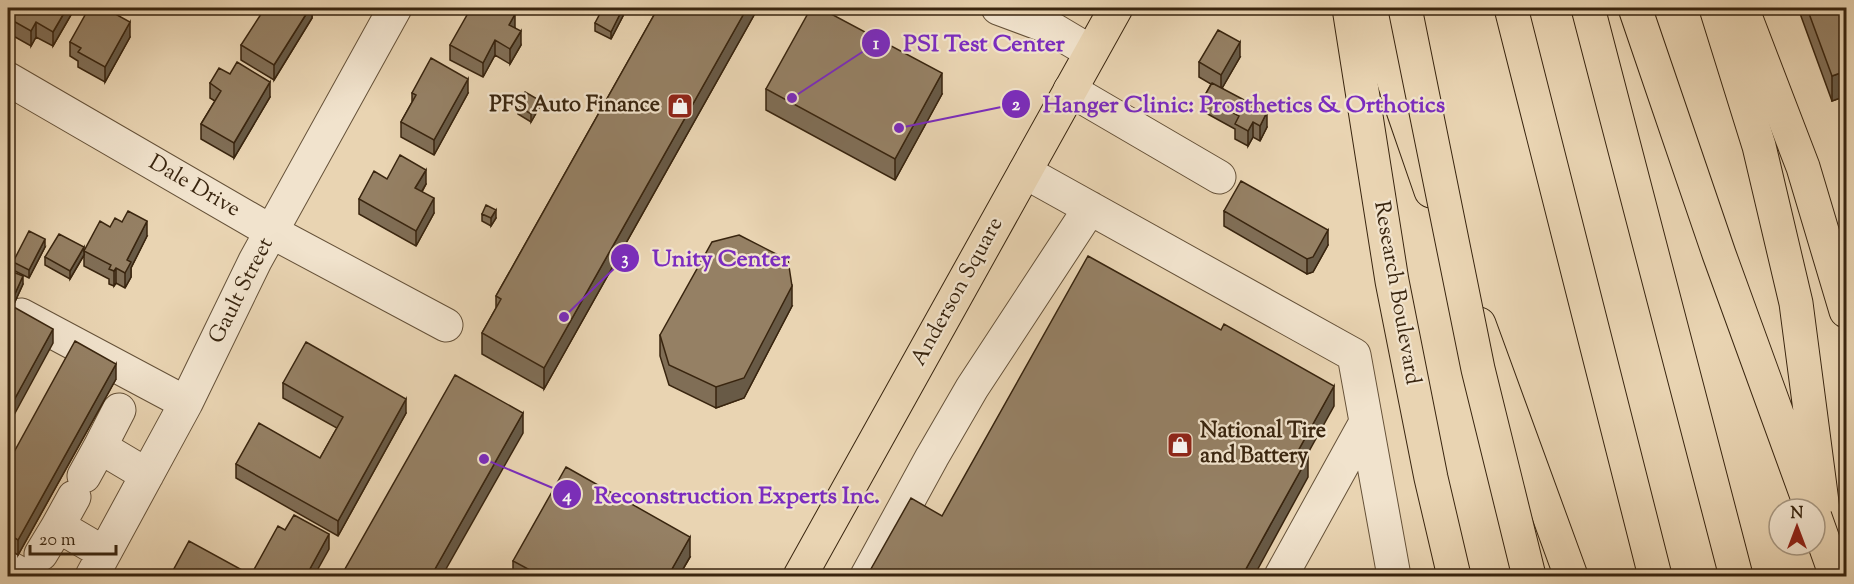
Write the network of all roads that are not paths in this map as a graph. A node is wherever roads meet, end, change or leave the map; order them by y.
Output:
1 (395, 8) edge
2 (998, 8) edge
3 (1116, 8) edge
4 (1349, 8) edge
5 (1370, 8) edge
6 (1405, 8) edge
7 (1511, 8) edge
8 (1588, 8) edge
9 (1635, 8) edge
10 (1716, 8) edge
11 (1742, 8) edge
12 (1091, 52) junction
13 (8, 79) edge
14 (1070, 90) junction
15 (1025, 172) junction
16 (1219, 177) dead end
17 (1090, 208) junction
18 (272, 232) junction
19 (1846, 311) edge
20 (21, 315) edge
21 (446, 325) dead end
22 (186, 403) junction
23 (119, 411) dead end
24 (1365, 424) junction
25 (100, 447) junction
26 (147, 475) junction
27 (1808, 497) edge
28 (58, 526) junction
29 (1827, 551) edge
30 (33, 565) edge
31 (98, 565) edge
32 (8, 567) edge
33 (800, 576) edge
34 (867, 576) edge
35 (1281, 576) edge
36 (1394, 576) edge
37 (1454, 576) edge
38 (1528, 576) edge
39 (1571, 576) edge
40 (1655, 576) edge
41 (1736, 576) edge
42 (1832, 576) edge
43 (1836, 576) edge

1 - 18 street, Gault Street
2 - 12 street
3 - 12 main road, Anderson Square
4 - 37 main road, Research Boulevard
5 - 39 main road
6 - 38 main road, bridge
7 - 40 main road
8 - 41 main road
9 - 27 main road
10 - 42 main road
11 - 19 main road
12 - 14 main road, Anderson Square
13 - 18 street, Dale Drive
14 - 15 main road, Anderson Square
14 - 16 street
15 - 17 street
15 - 33 main road, Anderson Square
17 - 24 street
17 - 34 street
18 - 21 street, Dale Drive
18 - 22 street, Gault Street
20 - 22 street
22 - 26 street, Gault Street
23 - 25 street
24 - 35 street
24 - 36 street
25 - 26 street
25 - 28 street
26 - 31 street, Gault Street
28 - 30 street
28 - 31 street
29 - 43 main road, bridge
30 - 32 street

